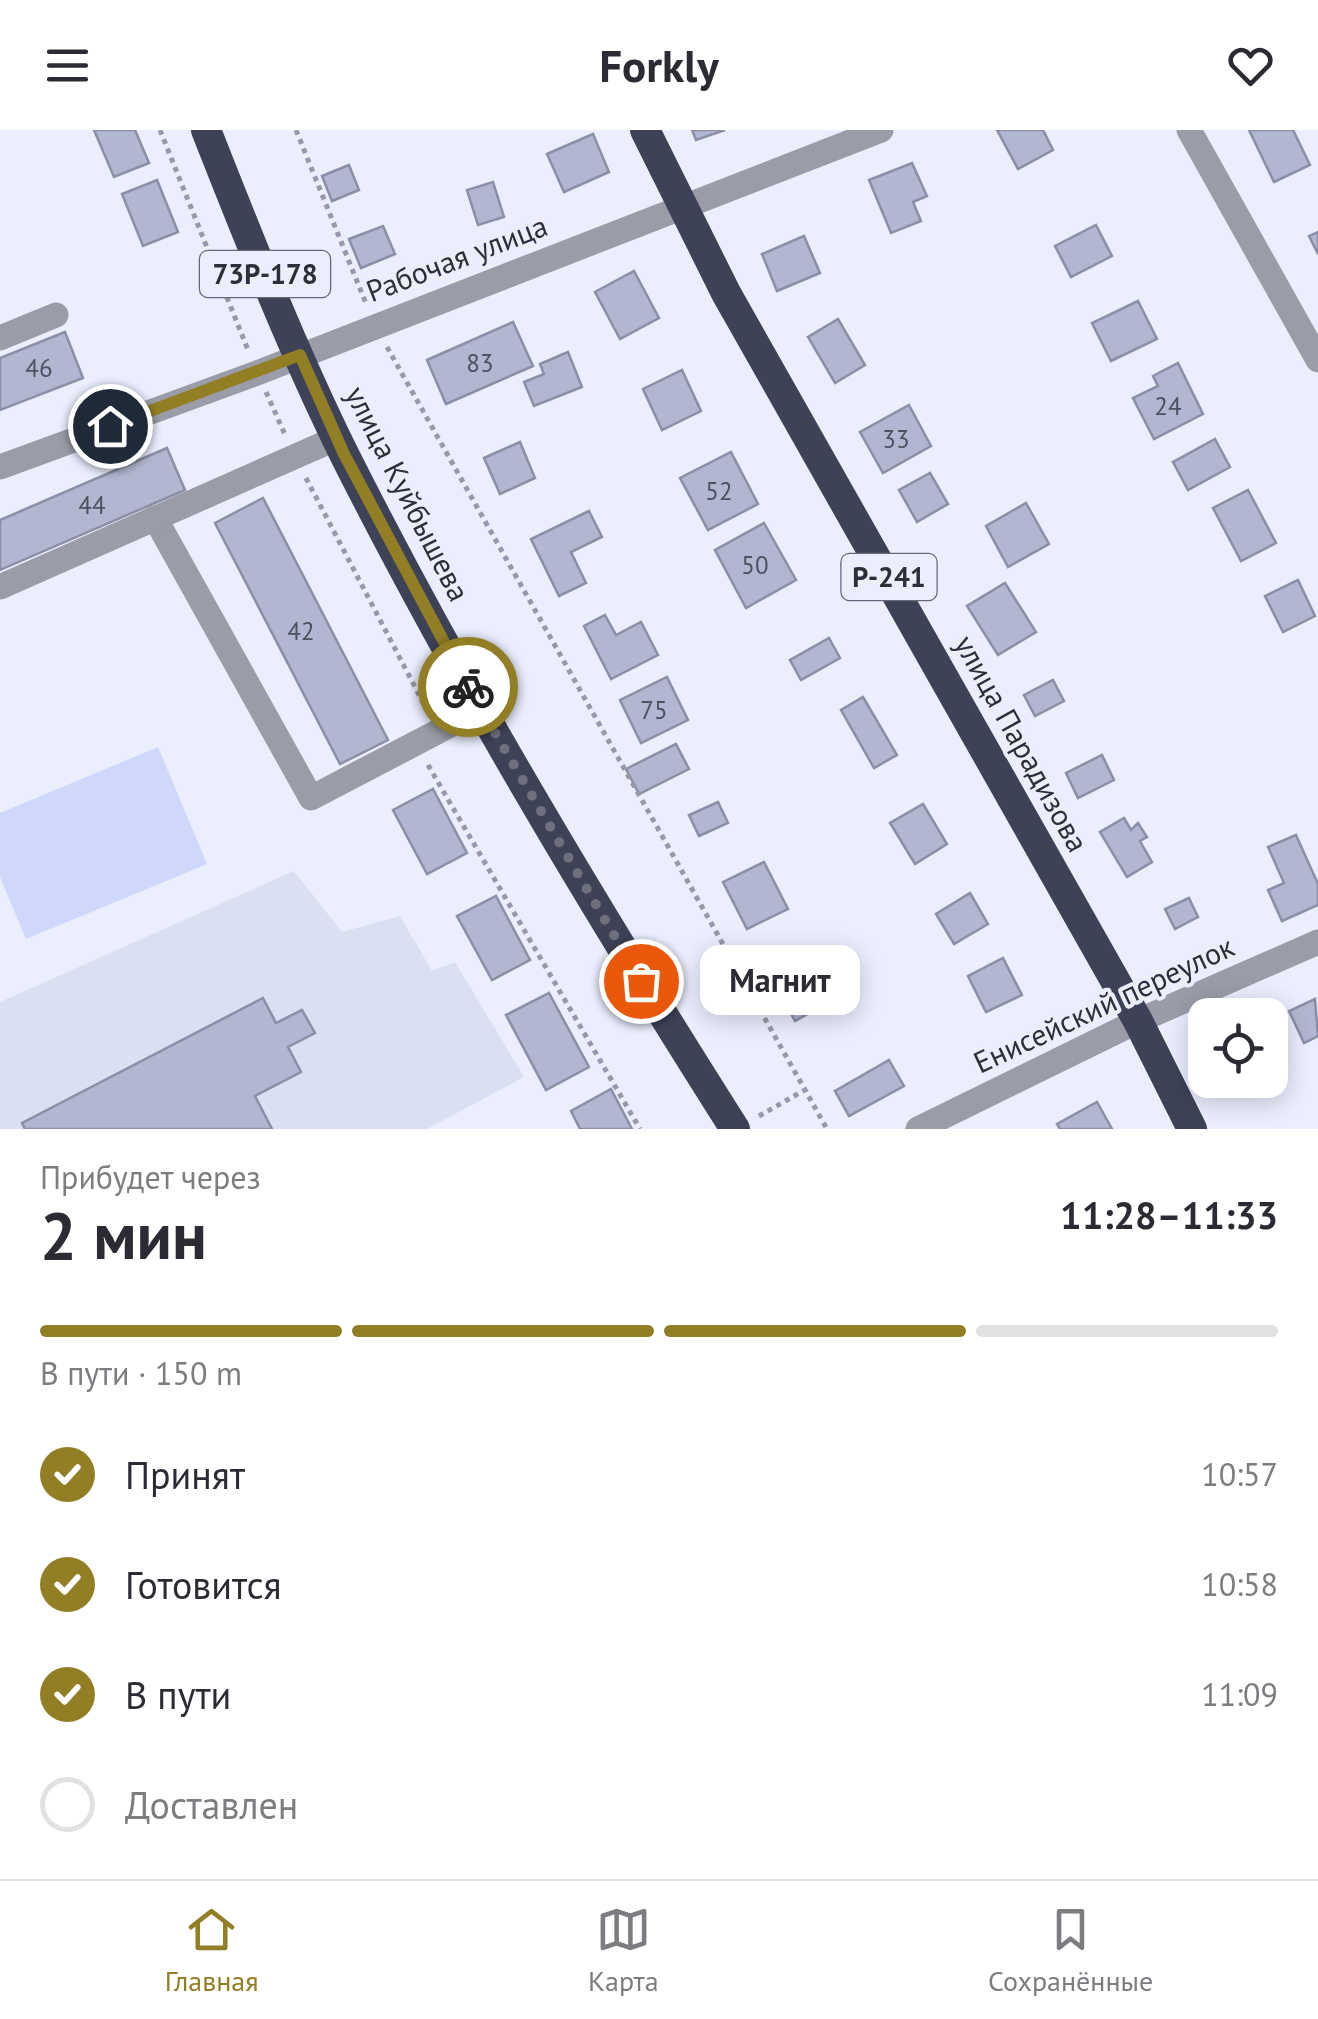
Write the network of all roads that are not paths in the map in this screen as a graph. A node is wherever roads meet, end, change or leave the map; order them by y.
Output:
1 (206, 130) edge
2 (646, 130) edge
3 (881, 130) edge
4 (1189, 130) edge
5 (680, 207) junction
6 (56, 315) dead end
7 (0, 338) edge
8 (300, 355) junction
9 (1318, 360) edge
10 (336, 438) junction
11 (0, 466) edge
12 (154, 518) junction
13 (0, 587) edge
14 (481, 709) junction
15 (1318, 942) edge
16 (1138, 1021) junction
17 (746, 1123) edge
18 (918, 1129) edge
19 (1192, 1129) edge

1 - 8 highway, улица Куйбышева / 73Р-178
2 - 5 highway, улица Парадизова / Р-241
3 - 5 street, Рабочая улица
4 - 9 street
5 - 8 street, Рабочая улица
5 - 16 highway, улица Парадизова / Р-241
6 - 7 street
8 - 10 highway, улица Куйбышева
8 - 11 street, Рабочая улица
10 - 12 street
10 - 14 highway, улица Куйбышева
12 - 13 street
12 - 14 street
14 - 17 highway, улица Куйбышева
15 - 16 street, Енисейский переулок
16 - 18 street, Енисейский переулок
16 - 19 highway, улица Парадизова / Р-241

